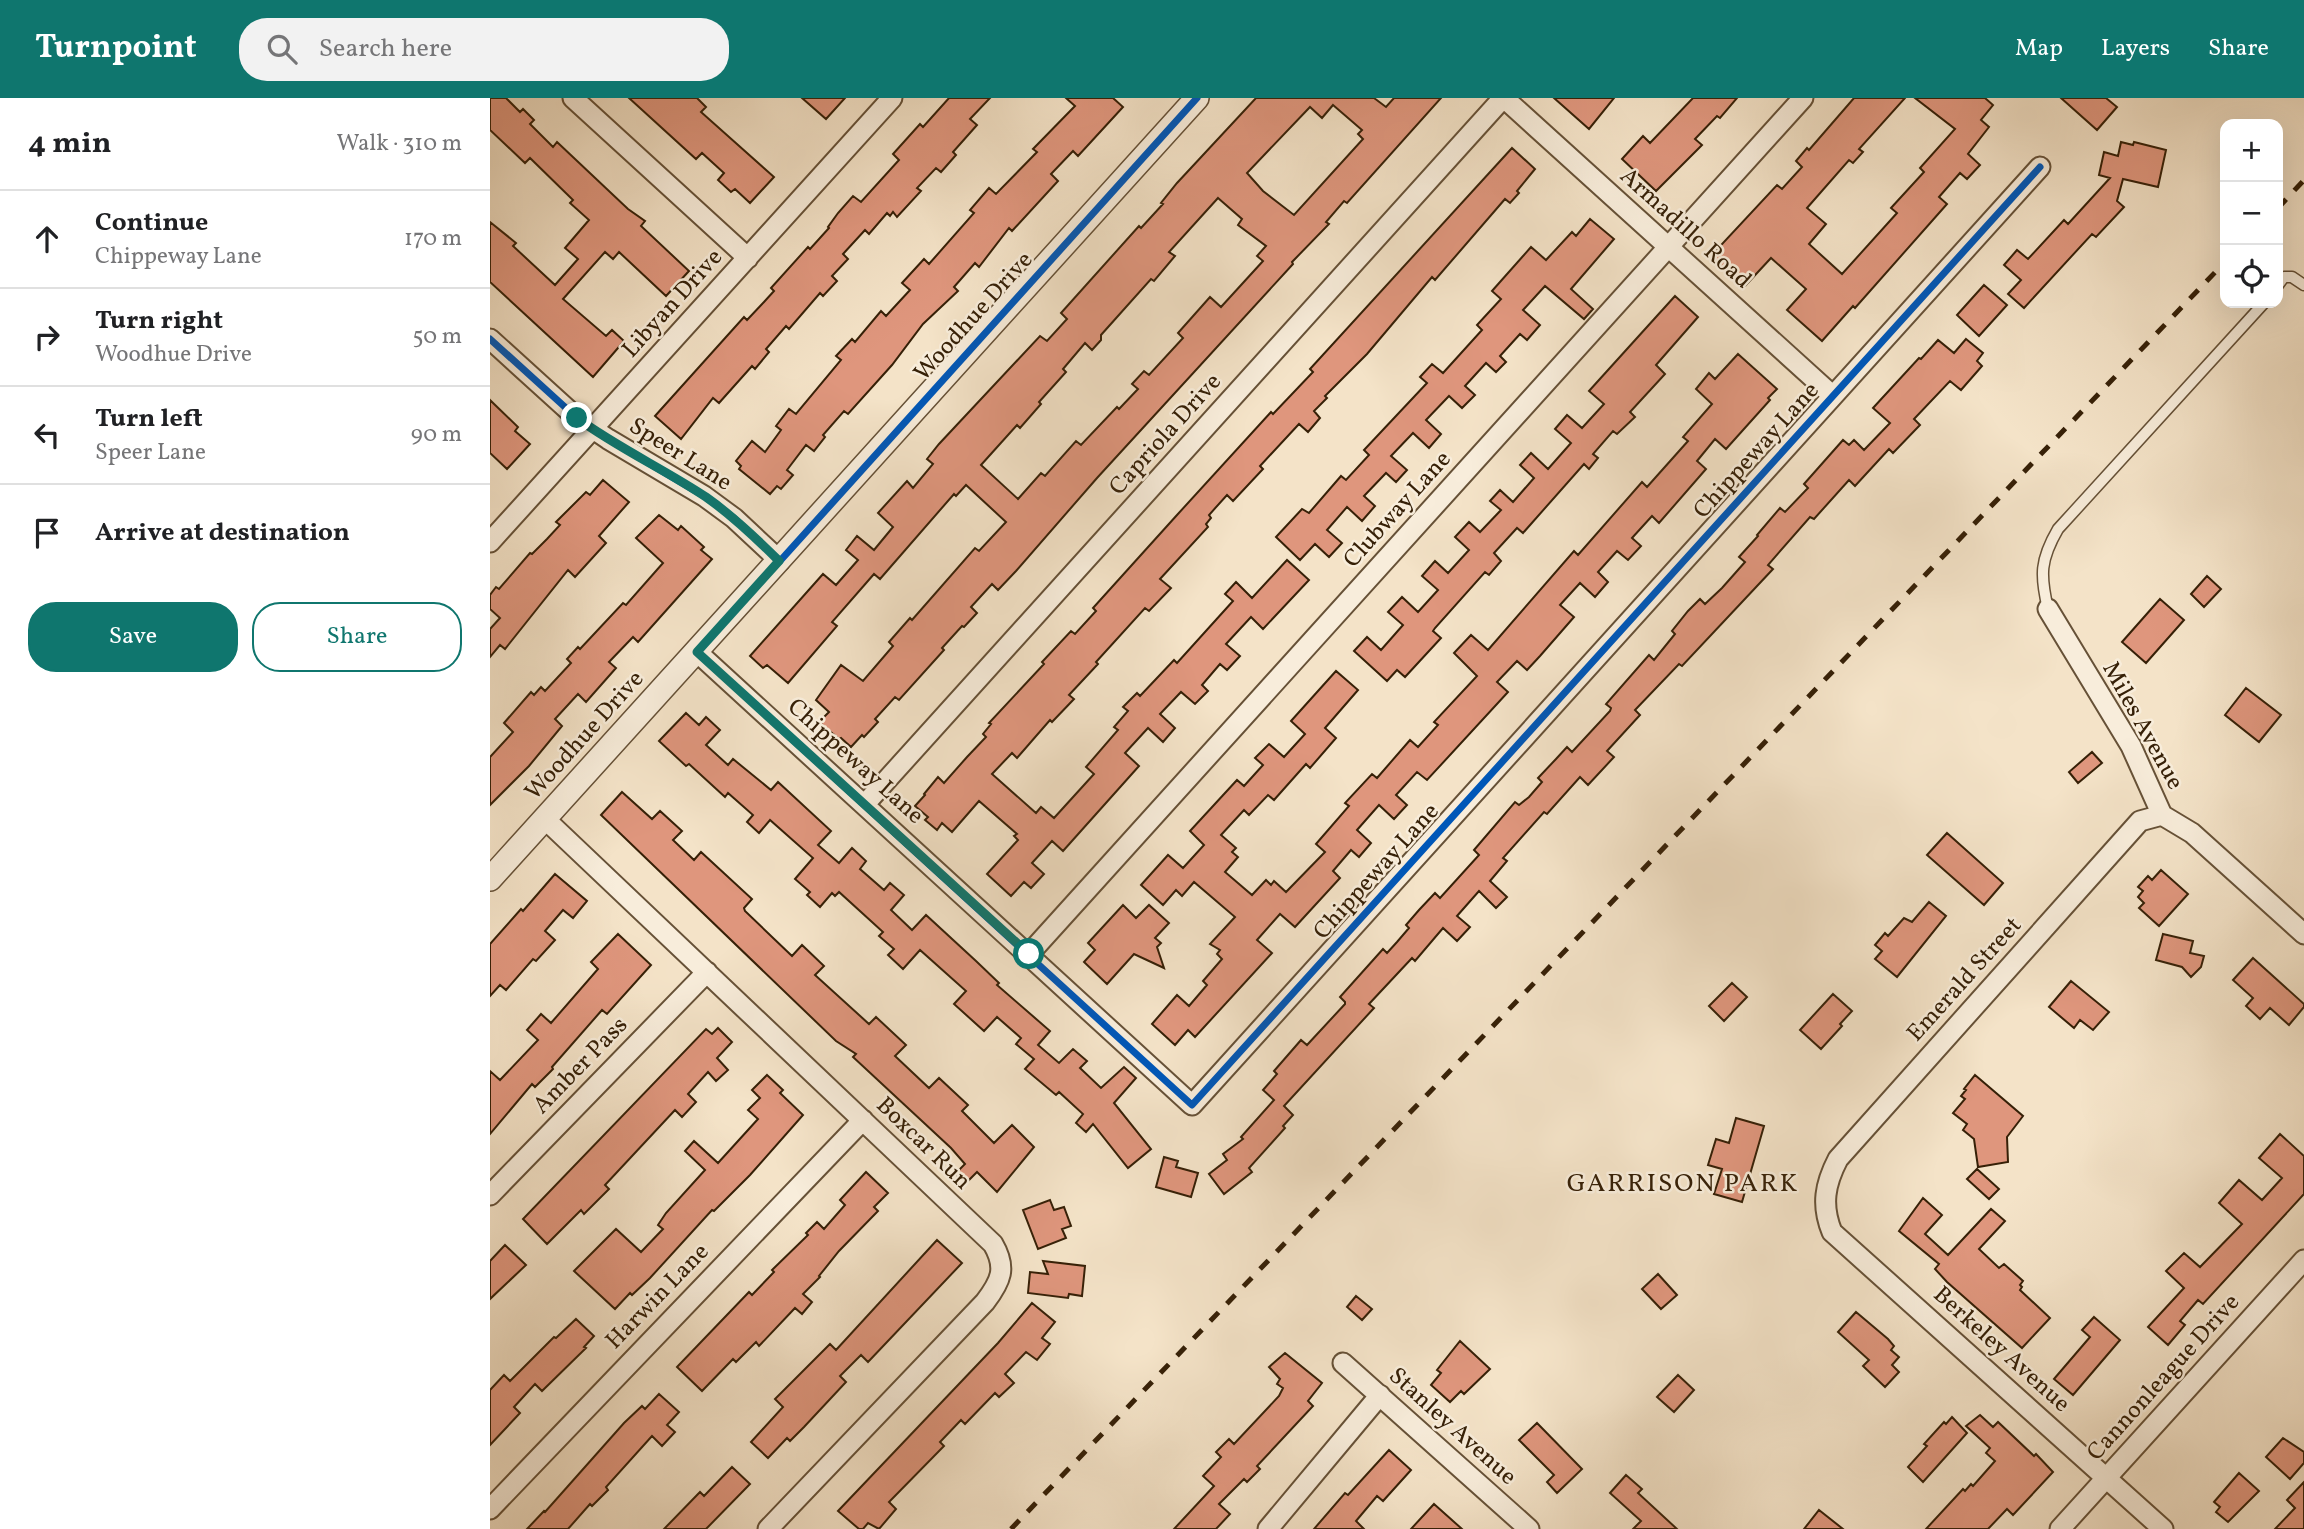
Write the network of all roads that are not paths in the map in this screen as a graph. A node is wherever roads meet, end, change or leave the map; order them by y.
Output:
1 (573, 98) edge
2 (892, 98) edge
3 (1197, 98) edge
4 (1504, 98) edge
5 (1803, 98) edge
6 (2040, 167) dead end
7 (1669, 247) junction
8 (748, 258) junction
9 (2283, 278) edge
10 (2304, 285) edge
11 (2259, 308) edge
12 (490, 339) edge
13 (1833, 396) junction
14 (592, 429) junction
15 (490, 542) edge
16 (779, 561) junction
17 (2048, 609) joint
18 (697, 652) junction
19 (865, 804) junction
20 (2162, 815) junction
21 (545, 819) junction
22 (490, 879) edge
23 (2304, 934) edge
24 (1029, 954) junction
25 (707, 972) junction
26 (863, 1120) junction
27 (490, 1195) edge
28 (1825, 1197) joint
29 (2304, 1260) edge
30 (1343, 1363) dead end
31 (1380, 1395) junction
32 (2106, 1478) junction
33 (490, 1509) edge
34 (768, 1529) edge
35 (1268, 1529) edge
36 (1529, 1529) edge
37 (2060, 1529) edge
38 (2163, 1529) edge

1 - 8 street
2 - 8 street, Libyan Drive
3 - 16 street, Woodhue Drive
4 - 7 street, Armadillo Road
4 - 19 street, Capriola Drive
5 - 7 street, Clubway Lane
6 - 13 street, Chippeway Lane
7 - 13 street, Armadillo Road
7 - 24 street, Clubway Lane
8 - 14 street, Libyan Drive
9 - 10 lane
11 - 17 lane
12 - 14 street, Speer Lane
13 - 24 street, Chippeway Lane
14 - 15 street, Libyan Drive
14 - 16 street, Speer Lane
16 - 18 street, Woodhue Drive
17 - 20 street, Miles Avenue
18 - 19 street, Chippeway Lane
18 - 21 street, Woodhue Drive
19 - 24 street, Chippeway Lane
20 - 23 street, Miles Avenue
20 - 28 street, Emerald Street
21 - 22 street, Woodhue Drive
21 - 25 street, Boxcar Run
25 - 26 street, Boxcar Run
25 - 27 street, Amber Pass
26 - 33 street, Harwin Lane
26 - 34 street, Boxcar Run
28 - 32 street, Berkeley Avenue
29 - 32 street, Cannonleague Drive
30 - 31 street, Stanley Avenue
31 - 35 street
31 - 36 street, Stanley Avenue
32 - 37 street, Cannonleague Drive
32 - 38 street, Berkeley Avenue

